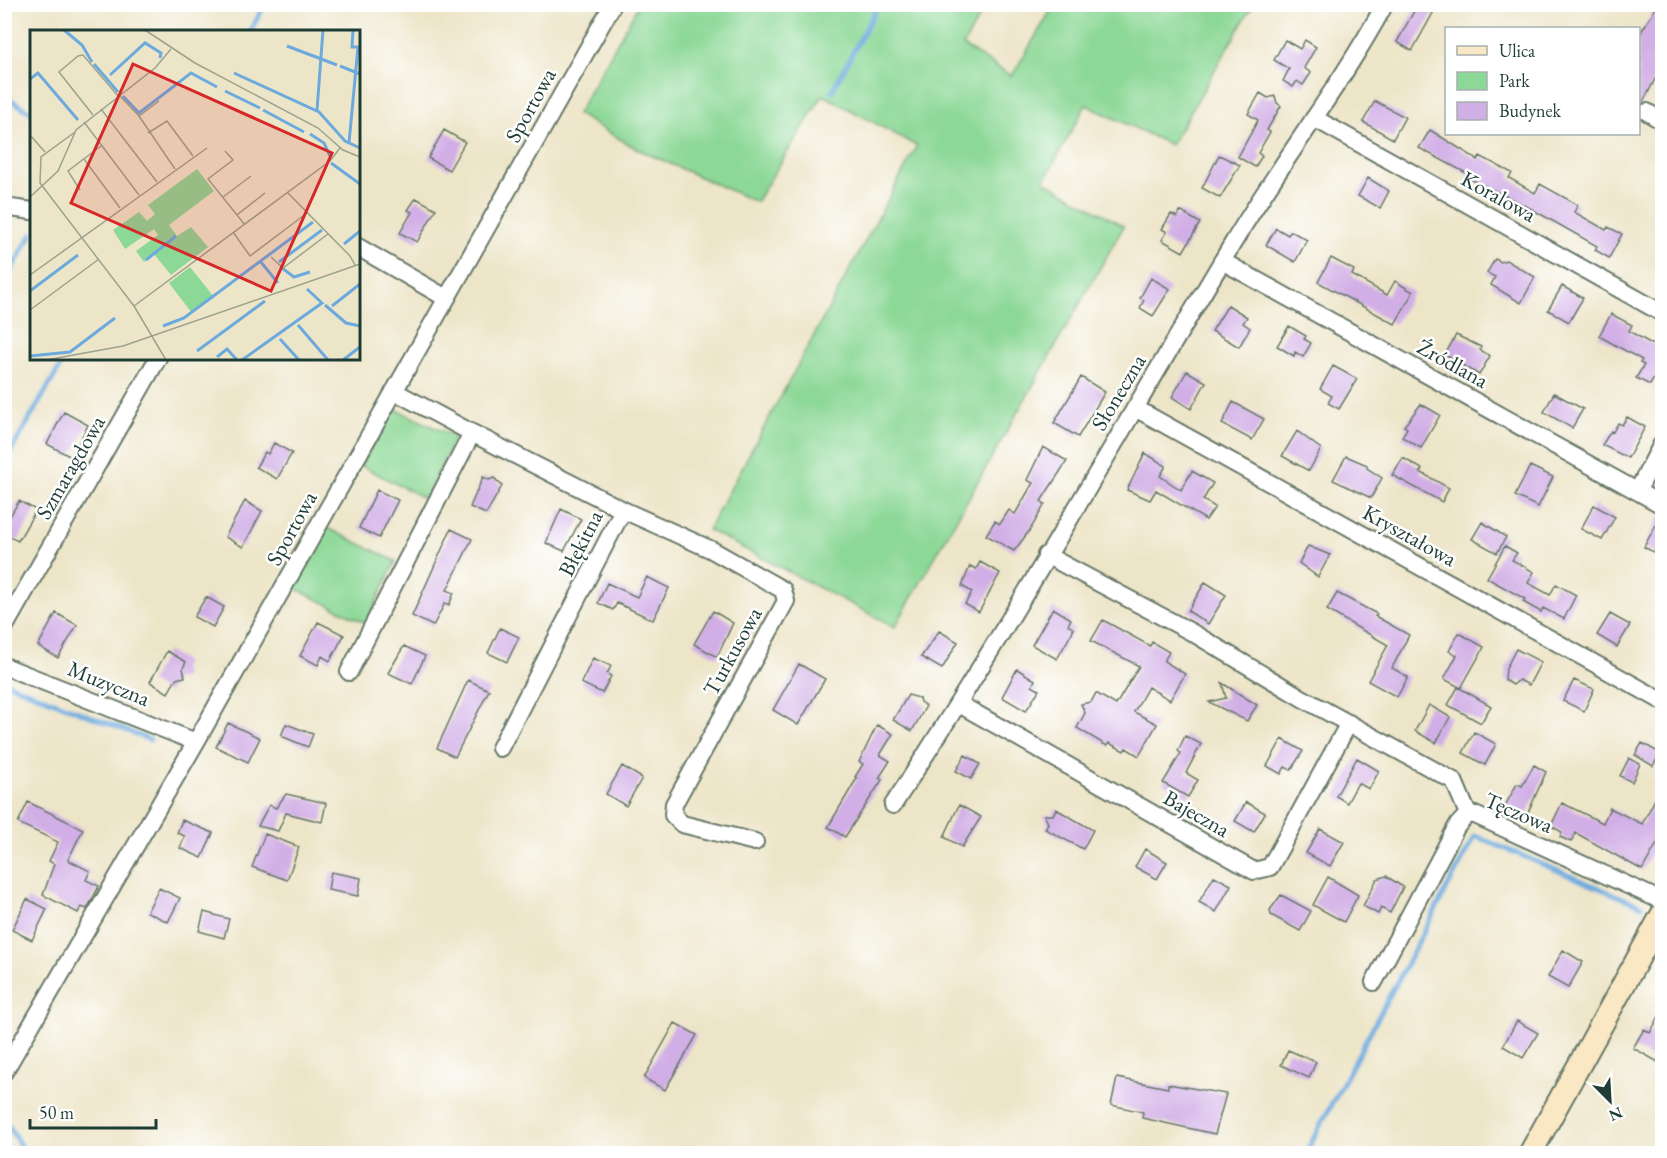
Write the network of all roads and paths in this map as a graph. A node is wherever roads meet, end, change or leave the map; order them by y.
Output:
1 (613, 4) edge
2 (1385, 4) edge
3 (1647, 112) dead end
4 (1314, 117) junction
5 (1662, 121) edge
6 (4, 207) edge
7 (30, 211) edge
8 (360, 249) edge
9 (1222, 261) junction
10 (447, 298) junction
11 (1662, 314) edge
12 (157, 360) edge
13 (394, 391) junction
14 (1135, 408) junction
15 (472, 433) junction
16 (1662, 444) edge
17 (1638, 490) junction
18 (1662, 505) edge
19 (623, 510) junction
20 (1046, 555) junction
21 (4, 628) edge
22 (4, 666) edge
23 (349, 672) dead end
24 (1662, 701) edge
25 (959, 704) junction
26 (1349, 723) junction
27 (196, 742) junction
28 (500, 748) dead end
29 (893, 805) dead end
30 (1468, 814) junction
31 (755, 842) dead end
32 (1662, 901) edge
33 (1662, 915) edge
34 (1374, 982) dead end
35 (4, 1072) edge
36 (1530, 1154) edge

1 - 10 street, Sportowa
2 - 4 street, Słoneczna
3 - 5 street
4 - 9 street, Słoneczna
4 - 11 street, Koralowa
6 - 7 street
8 - 10 street
9 - 14 street, Słoneczna
9 - 17 street, Źródlana
10 - 13 street, Sportowa
12 - 21 street, Szmaragdowa
13 - 15 street, Błękitna
13 - 27 street, Sportowa
14 - 20 street, Słoneczna
14 - 24 street, Kryształowa
15 - 19 street, Błękitna
15 - 23 street
16 - 17 street
17 - 18 street, Źródlana
19 - 28 street, Błękitna
19 - 31 street, Turkusowa
20 - 25 street, Słoneczna
20 - 26 street
22 - 27 street, Muzyczna
25 - 26 street, Bajeczna
25 - 29 street, Słoneczna
26 - 30 street
27 - 35 street, Sportowa
30 - 32 street, Tęczowa
30 - 34 street, Tęczowa
33 - 36 street

